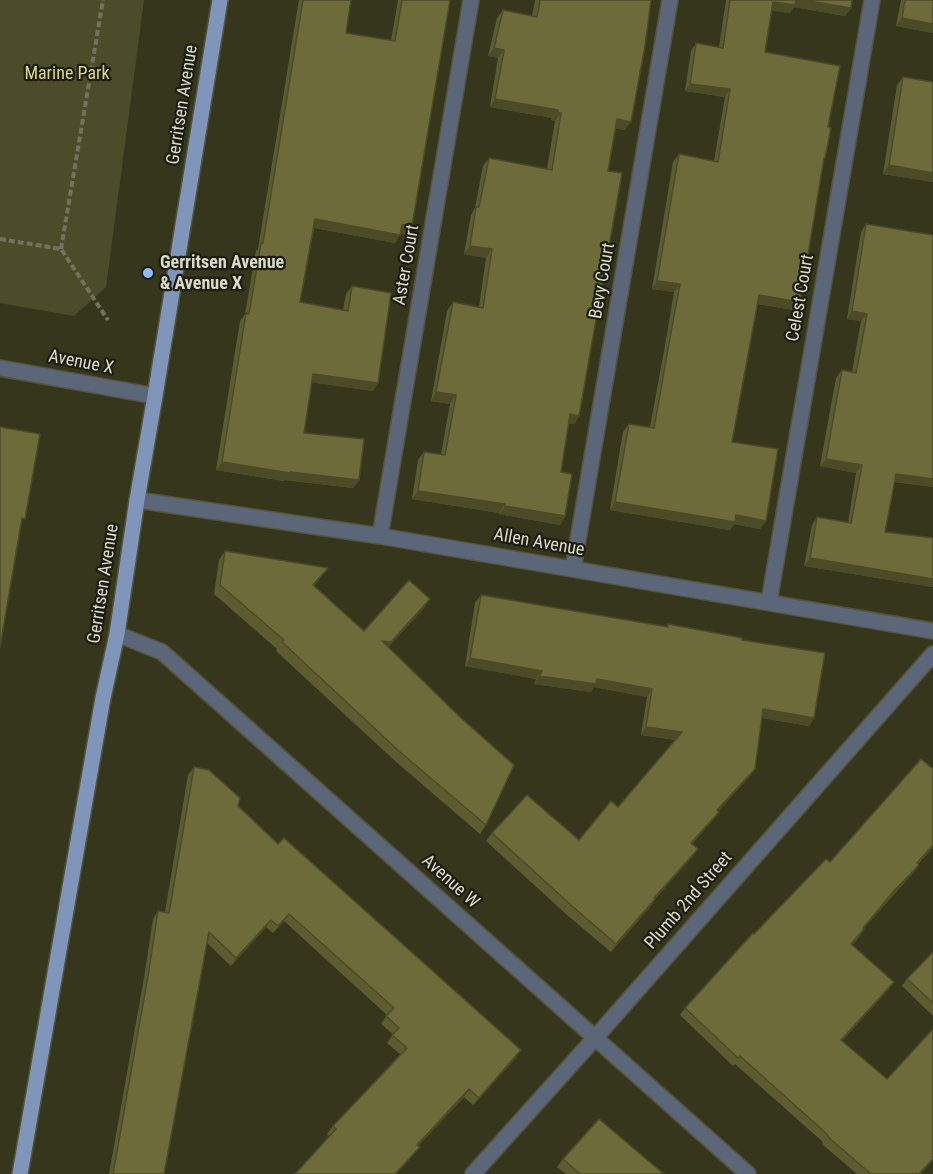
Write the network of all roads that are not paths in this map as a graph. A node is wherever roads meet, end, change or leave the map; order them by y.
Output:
1 (220, 0) edge
2 (471, 0) edge
3 (670, 0) edge
4 (872, 0) edge
5 (0, 368) edge
6 (155, 396) junction
7 (137, 500) junction
8 (380, 536) junction
9 (573, 569) junction
10 (769, 602) junction
11 (933, 631) edge
12 (117, 634) junction
13 (933, 654) edge
14 (595, 1038) junction
15 (20, 1174) edge
16 (473, 1174) edge
17 (748, 1174) edge

1 - 6 main road, Gerritsen Avenue
2 - 8 street, Aster Court
3 - 9 street, Bevy Court
4 - 10 street, Celest Court
5 - 6 street, Avenue X
6 - 7 main road, Gerritsen Avenue
7 - 8 street, Allen Avenue
7 - 12 main road, Gerritsen Avenue
8 - 9 street, Allen Avenue
9 - 10 street, Allen Avenue
10 - 11 street, Allen Avenue
12 - 14 street, Avenue W
12 - 15 main road, Gerritsen Avenue
13 - 14 street, Plumb 2nd Street
14 - 16 street, Plumb 2nd Street
14 - 17 street, Avenue W

